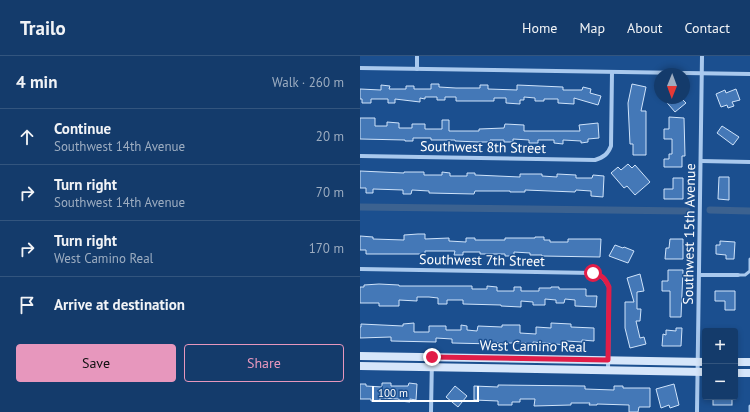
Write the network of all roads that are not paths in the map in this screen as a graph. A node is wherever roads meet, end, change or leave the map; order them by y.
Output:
1 (417, 56) edge
2 (702, 56) edge
3 (360, 68) edge
4 (417, 69) junction
5 (612, 72) junction
6 (702, 73) junction
7 (750, 74) edge
8 (360, 156) edge
9 (701, 161) junction
10 (750, 162) edge
11 (750, 259) edge
12 (360, 269) edge
13 (699, 275) junction
14 (738, 275) joint
15 (360, 356) edge
16 (432, 357) junction
17 (608, 360) junction
18 (702, 362) edge
19 (738, 362) edge
20 (750, 362) edge
21 (360, 366) edge
22 (432, 368) junction
23 (608, 371) junction
24 (702, 372) edge
25 (738, 373) edge
26 (750, 373) edge
27 (750, 406) edge
28 (431, 412) edge
29 (697, 412) edge
30 (750, 412) edge

1 - 4 street
2 - 6 street, Southwest 15th Avenue
3 - 4 street
4 - 5 street
5 - 6 street
5 - 8 street, Southwest 8th Street
6 - 7 street
6 - 9 street, Southwest 15th Avenue
9 - 10 street
9 - 13 street, Southwest 15th Avenue
11 - 14 lane
12 - 17 street, Southwest 7th Street
13 - 14 street
13 - 18 street, Southwest 15th Avenue
15 - 16 street, West Camino Real
16 - 17 street, West Camino Real
16 - 22 street
17 - 18 street, West Camino Real
17 - 23 street
19 - 20 street
21 - 22 street, West Camino Real
22 - 23 street, West Camino Real
22 - 28 street
23 - 24 street, West Camino Real
24 - 29 street, Southwest 15th Avenue
25 - 26 street
27 - 30 lane

